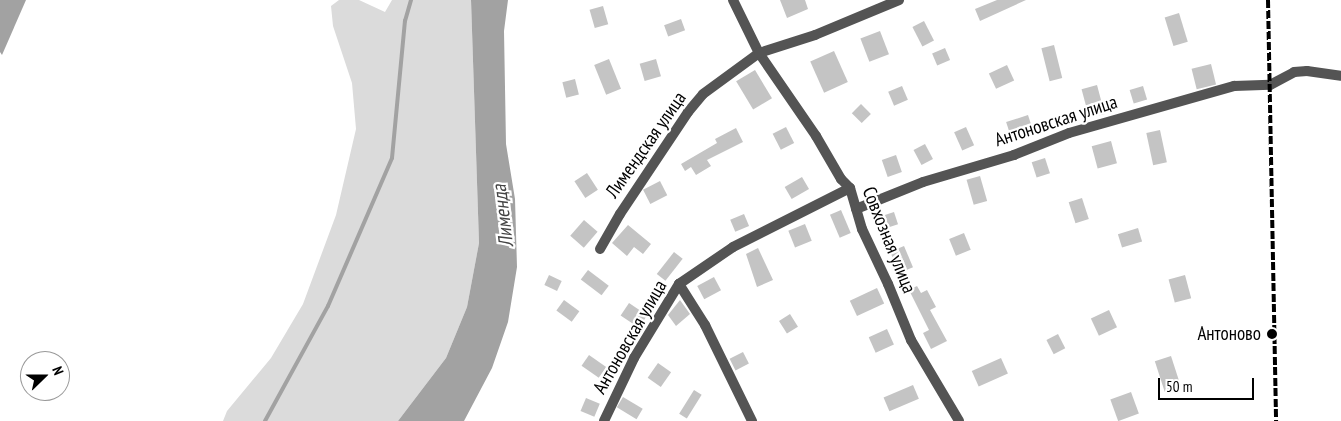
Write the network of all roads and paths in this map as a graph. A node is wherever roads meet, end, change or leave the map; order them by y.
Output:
1 (733, 0) edge
2 (899, 0) edge
3 (759, 53) junction
4 (1341, 76) edge
5 (850, 188) junction
6 (856, 209) junction
7 (600, 249) dead end
8 (679, 284) junction
9 (604, 421) edge
10 (752, 421) edge
11 (959, 421) edge

1 - 3 street, Совхозная улица
2 - 3 street, Лимендская улица
3 - 5 street, Совхозная улица
3 - 7 street, Лимендская улица
4 - 6 street, Антоновская улица
5 - 6 street, Совхозная улица
5 - 8 street, Антоновская улица
6 - 11 street, Совхозная улица
8 - 9 street, Антоновская улица
8 - 10 street

